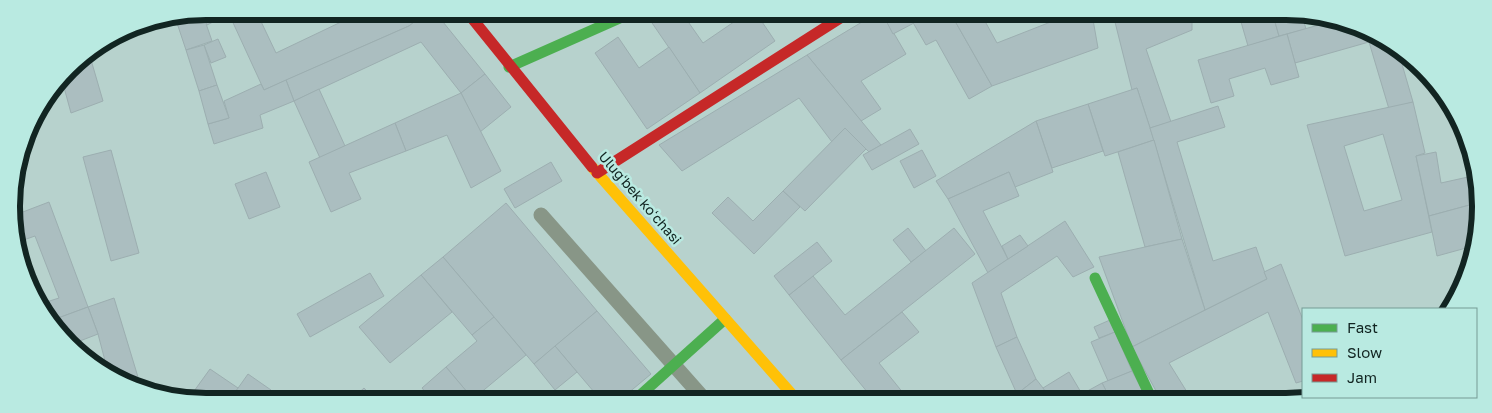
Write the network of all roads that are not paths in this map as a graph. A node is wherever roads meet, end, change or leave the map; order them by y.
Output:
1 (473, 20) edge
2 (615, 20) edge
3 (837, 20) edge
4 (509, 67) junction
5 (597, 173) junction
6 (541, 215) dead end
7 (1095, 278) dead end
8 (725, 319) junction
9 (674, 365) junction
10 (643, 393) edge
11 (699, 393) edge
12 (791, 393) edge
13 (1149, 393) edge

1 - 4 street, Ulugʻbek koʻchasi
2 - 4 street
3 - 5 street
4 - 5 street, Ulugʻbek koʻchasi
5 - 8 street, Ulugʻbek koʻchasi
6 - 9 lane
7 - 13 street
8 - 9 street
8 - 12 street, Ulugʻbek koʻchasi
9 - 10 street
9 - 11 lane

